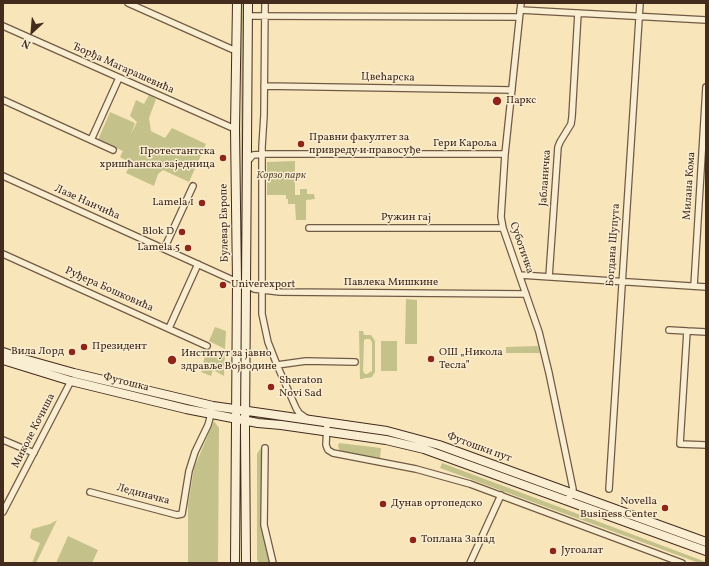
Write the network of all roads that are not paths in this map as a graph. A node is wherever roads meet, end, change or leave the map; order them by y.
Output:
1 (128, 3) edge
2 (237, 3) edge
3 (248, 3) edge
4 (265, 3) edge
5 (521, 3) edge
6 (640, 3) edge
7 (520, 10) junction
8 (578, 13) junction
9 (248, 16) junction
10 (265, 16) junction
11 (639, 16) junction
12 (519, 17) junction
13 (706, 20) edge
14 (3, 26) edge
15 (236, 52) junction
16 (119, 78) junction
17 (264, 86) junction
18 (706, 87) edge
19 (512, 90) junction
20 (3, 100) edge
21 (236, 129) junction
22 (91, 140) junction
23 (247, 149) junction
24 (113, 150) dead end
25 (259, 154) junction
26 (505, 154) junction
27 (247, 162) junction
28 (3, 176) edge
29 (193, 186) dead end
30 (310, 228) dead end
31 (503, 228) junction
32 (164, 249) junction
33 (3, 254) edge
34 (198, 264) junction
35 (520, 275) junction
36 (549, 277) junction
37 (622, 281) junction
38 (237, 282) junction
39 (247, 283) junction
40 (694, 286) junction
41 (706, 287) edge
42 (259, 290) junction
43 (526, 294) junction
44 (247, 299) junction
45 (169, 328) junction
46 (669, 330) dead end
47 (687, 332) junction
48 (706, 332) edge
49 (207, 346) dead end
50 (3, 352) edge
51 (3, 360) edge
52 (355, 362) dead end
53 (277, 365) junction
54 (71, 381) junction
55 (296, 408) junction
56 (236, 410) junction
57 (245, 411) junction
58 (211, 414) junction
59 (289, 417) junction
60 (236, 419) junction
61 (308, 420) junction
62 (245, 421) junction
63 (327, 427) junction
64 (3, 440) edge
65 (706, 445) edge
66 (265, 448) dead end
67 (34, 453) junction
68 (608, 489) dead end
69 (90, 492) dead end
70 (572, 493) junction
71 (501, 496) junction
72 (564, 499) junction
73 (3, 512) edge
74 (706, 542) edge
75 (706, 551) edge
76 (235, 563) edge
77 (246, 563) edge
78 (273, 563) edge
79 (470, 563) edge
80 (682, 563) edge

1 - 15 street
2 - 15 main road, Булевар Европе
3 - 9 main road, Булевар Европе
4 - 10 street
5 - 7 street, Суботичка
6 - 11 street, Богдана Шупута
7 - 8 street
7 - 12 street, Суботичка
8 - 11 street
8 - 36 street, Јабланичка
9 - 10 street
9 - 23 main road, Булевар Европе
10 - 12 street
10 - 17 street
11 - 13 street
11 - 37 street, Богдана Шупута
12 - 19 street, Суботичка
14 - 16 street, Ђорђа Магарашевића
15 - 21 main road, Булевар Европе
16 - 21 street, Ђорђа Магарашевића
16 - 22 street
17 - 19 street, Цвећарска
17 - 25 street
18 - 40 street, Милана Кома
19 - 26 street, Суботичка
20 - 22 street
21 - 38 main road, Булевар Европе
22 - 24 street
23 - 25 street, Гери Кароља
23 - 27 main road, Булевар Европе
25 - 26 street, Гери Кароља
25 - 27 street
25 - 42 street
26 - 31 street, Суботичка
27 - 39 main road, Булевар Европе
28 - 32 street, Лазе Нанчића
29 - 32 street
30 - 31 street, Ружин гај
31 - 35 street, Суботичка
32 - 34 street, Лазе Нанчића
33 - 45 street, Руђера Бошковића
34 - 38 street, Лазе Нанчића
34 - 45 street
35 - 36 street
35 - 43 street, Суботичка
36 - 37 street
37 - 40 street
37 - 68 street, Богдана Шупута
38 - 56 main road, Булевар Европе
39 - 42 street, Павлека Мишкине
39 - 44 main road, Булевар Европе
40 - 41 street
42 - 43 street, Павлека Мишкине
42 - 44 street
42 - 53 street
43 - 70 street, Суботичка
44 - 57 main road, Булевар Европе
45 - 49 street, Руђера Бошковића
46 - 47 street
47 - 48 street
47 - 65 street
50 - 56 main road, Футошка
51 - 54 main road, Футошка
52 - 53 street
53 - 55 street
54 - 58 main road, Футошка
54 - 67 street, Миколе Кочиша
55 - 59 street
55 - 61 street
56 - 57 main road, Футошки пут
56 - 60 main road, Булевар Европе
57 - 59 main road, Футошки пут
57 - 62 main road, Булевар Европе
58 - 60 main road, Футошка
58 - 69 street, Лединачка
59 - 61 main road, Футошки пут
60 - 62 main road, Футошка
60 - 76 main road, Булевар Европе
61 - 63 main road, Футошки пут
62 - 63 main road, Футошки пут
62 - 77 main road, Булевар Европе
63 - 70 main road, Футошки пут
63 - 71 street
63 - 72 main road, Футошки пут
64 - 67 street
66 - 78 street
67 - 73 street, Миколе Кочиша
70 - 72 street
70 - 74 main road, Футошки пут
71 - 79 street
71 - 80 street
72 - 75 main road, Футошки пут

